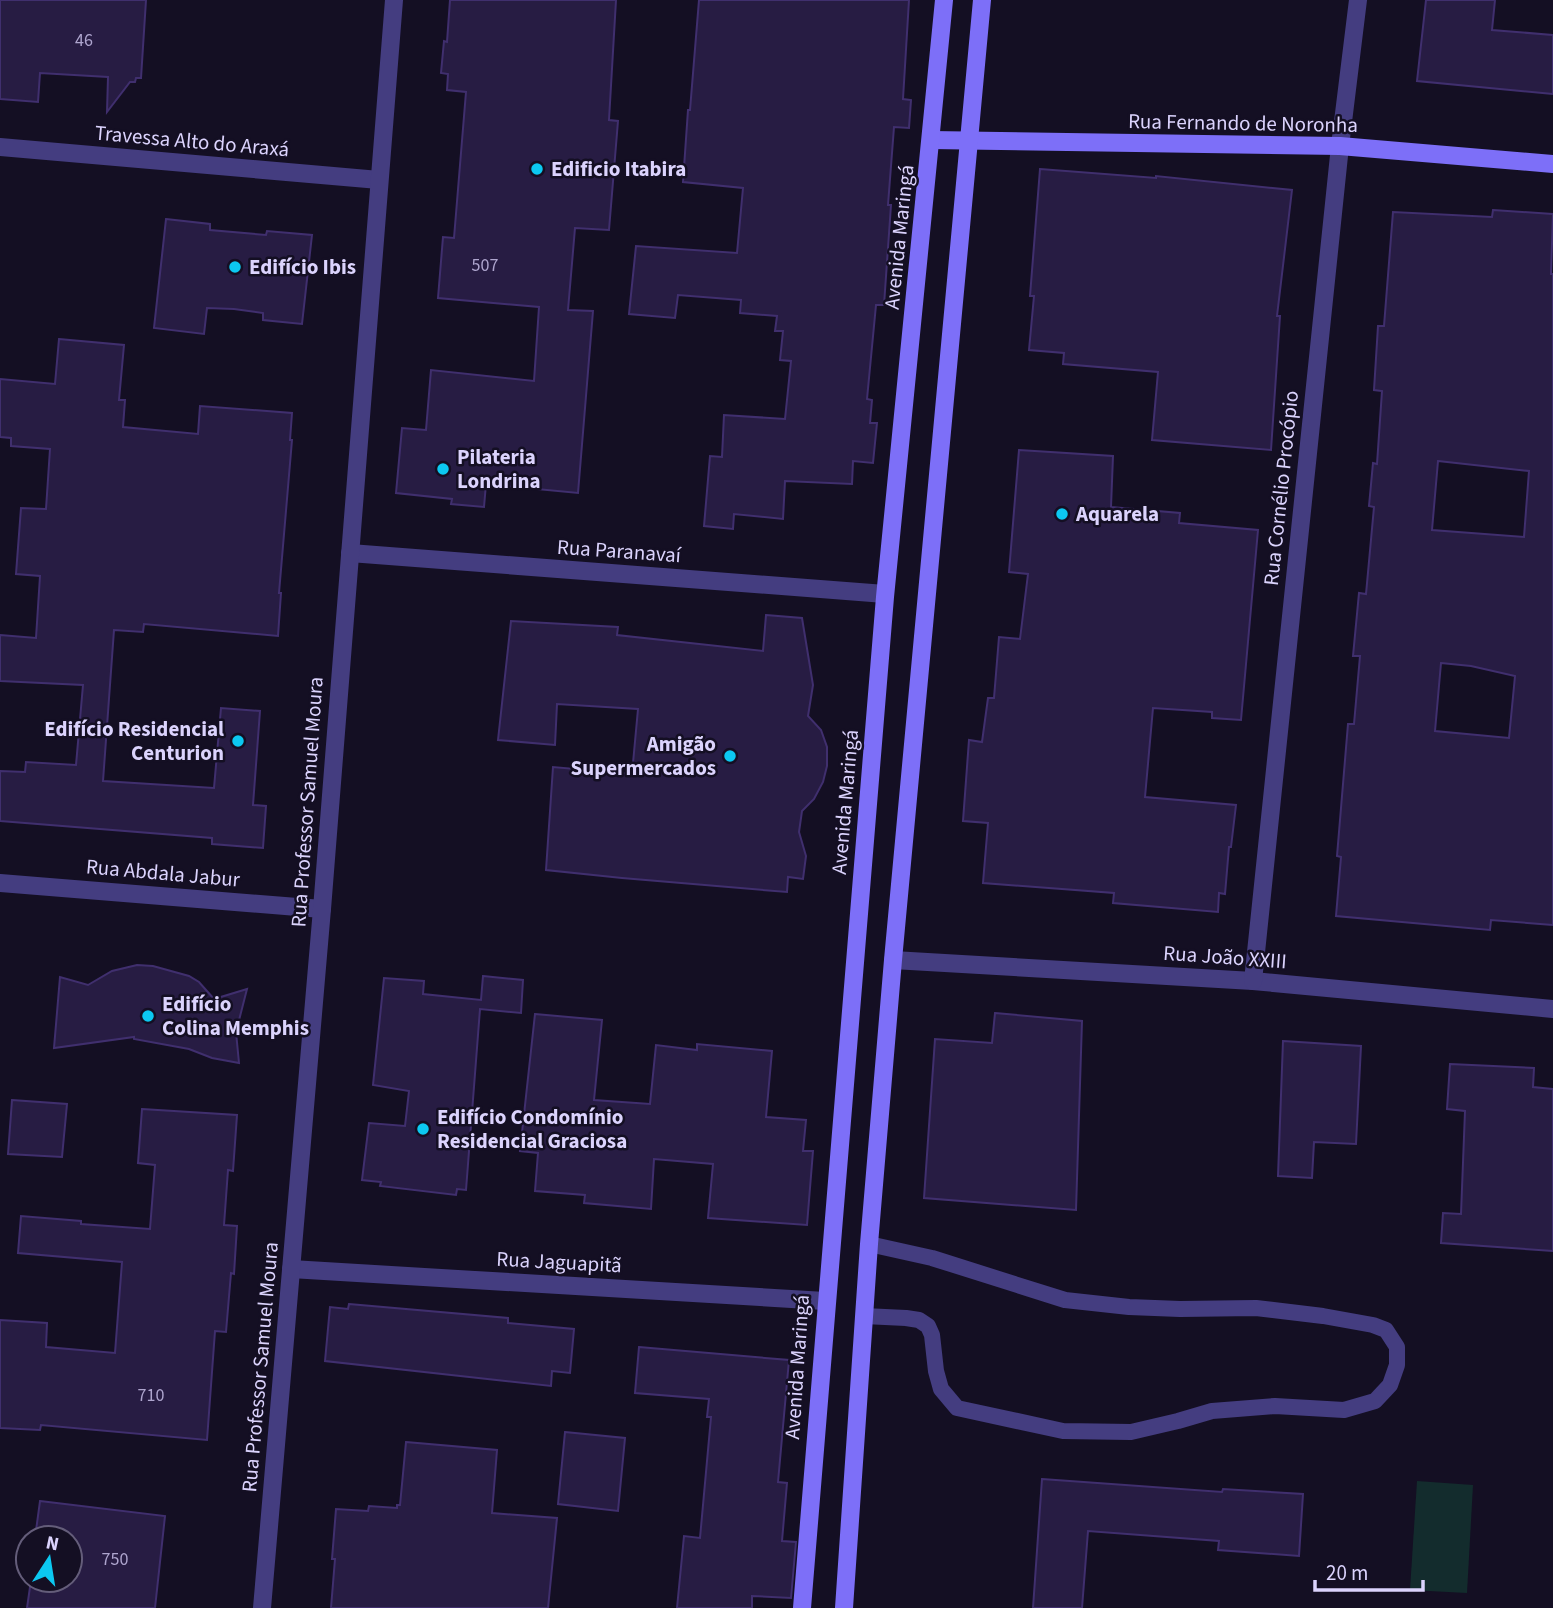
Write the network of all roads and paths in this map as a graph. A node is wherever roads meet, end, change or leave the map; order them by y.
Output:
1 (394, 0) edge
2 (944, 0) edge
3 (982, 0) edge
4 (1358, 0) edge
5 (931, 140) junction
6 (970, 140) junction
7 (1340, 146) junction
8 (0, 147) edge
9 (1553, 164) edge
10 (379, 180) junction
11 (350, 553) junction
12 (885, 594) junction
13 (0, 883) edge
14 (322, 909) junction
15 (893, 960) junction
16 (1253, 981) junction
17 (1553, 1009) edge
18 (869, 1244) junction
19 (290, 1269) junction
20 (825, 1301) junction
21 (864, 1316) junction
22 (262, 1608) edge
23 (802, 1608) edge
24 (844, 1608) edge

1 - 10 street, Rua Professor Samuel Moura
2 - 5 main road, Avenida Maringá
3 - 6 main road
4 - 7 street, Rua Cornélio Procópio
5 - 6 main road, Rua Fernando de Noronha
5 - 12 main road, Avenida Maringá
6 - 7 main road, Rua Fernando de Noronha
6 - 15 main road
7 - 9 main road, Rua Fernando de Noronha
7 - 16 street, Rua Cornélio Procópio
8 - 10 street, Travessa Alto do Araxá
10 - 11 street, Rua Professor Samuel Moura
11 - 12 street, Rua Paranavaí
11 - 14 street, Rua Professor Samuel Moura
12 - 20 main road, Avenida Maringá
13 - 14 street, Rua Abdala Jabur
14 - 19 street, Rua Professor Samuel Moura
15 - 16 street, Rua João XXIII
15 - 18 main road
16 - 17 street, Rua João XXIII
18 - 21 main road
18 - 21 lane
19 - 20 street, Rua Jaguapitã
19 - 22 street, Rua Professor Samuel Moura
20 - 23 main road, Avenida Maringá
21 - 24 main road

